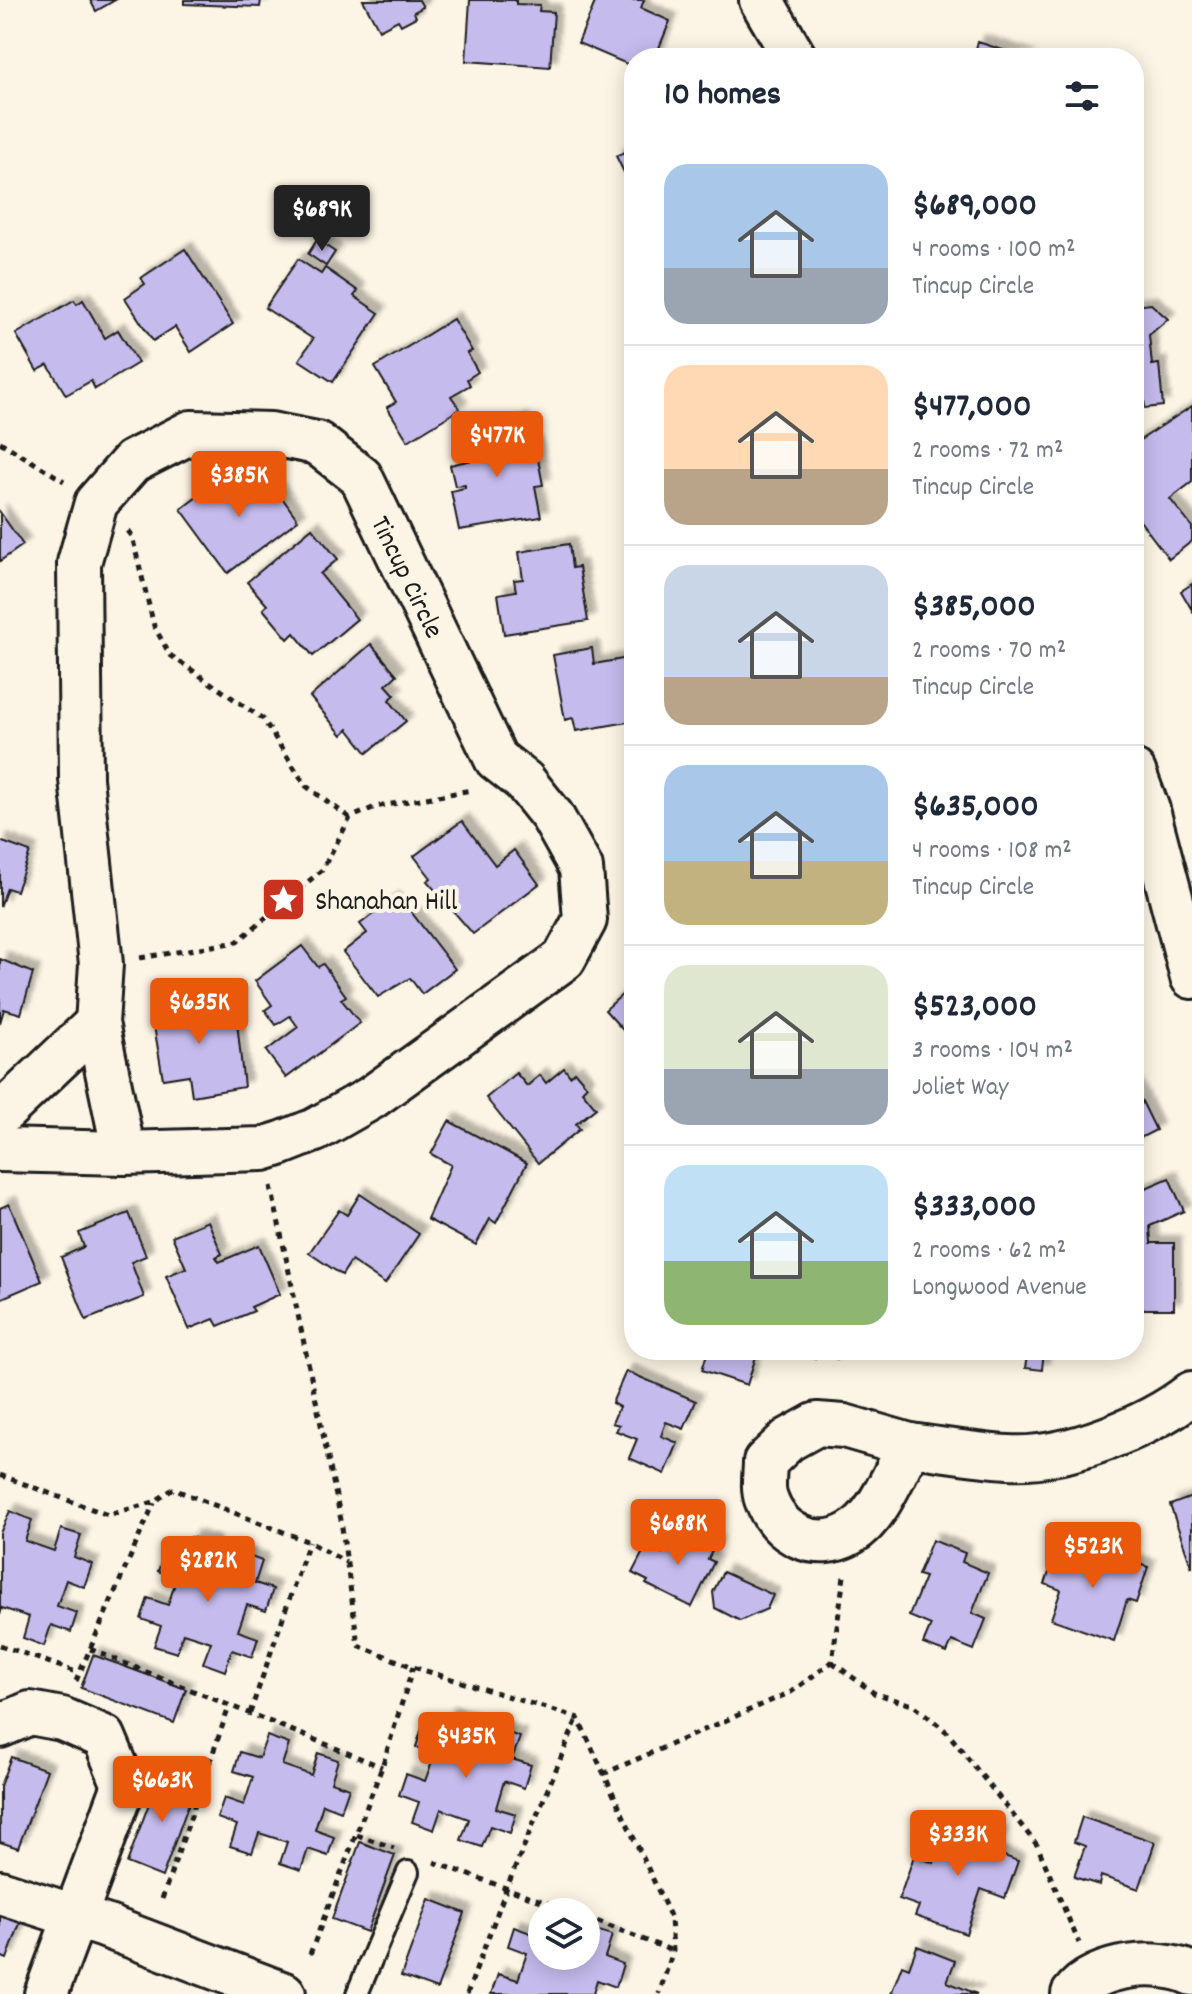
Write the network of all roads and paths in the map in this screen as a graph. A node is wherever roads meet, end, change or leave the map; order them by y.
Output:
1 (761, 0) edge
2 (789, 48) edge
3 (0, 442) edge
4 (75, 488) dead end
5 (121, 524) dead end
6 (524, 781) junction
7 (1144, 799) edge
8 (350, 818) junction
9 (101, 964) junction
10 (1192, 977) edge
11 (97, 1023) junction
12 (0, 1115) edge
13 (0, 1150) edge
14 (124, 1153) junction
15 (271, 1185) dead end
16 (1192, 1393) edge
17 (910, 1445) dead end
18 (0, 1475) edge
19 (154, 1502) junction
20 (309, 1542) junction
21 (346, 1562) junction
22 (846, 1567) dead end
23 (0, 1645) edge
24 (90, 1649) junction
25 (832, 1662) junction
26 (413, 1667) junction
27 (79, 1673) junction
28 (72, 1692) dead end
29 (229, 1707) junction
30 (250, 1713) junction
31 (578, 1718) junction
32 (0, 1726) edge
33 (382, 1767) junction
34 (603, 1774) junction
35 (357, 1835) junction
36 (397, 1849) dead end
37 (416, 1865) joint
38 (507, 1887) junction
39 (0, 1892) edge
40 (536, 1898) edge
41 (162, 1899) dead end
42 (76, 1916) junction
43 (600, 1922) edge
44 (1080, 1947) dead end
45 (673, 1951) junction
46 (310, 1954) dead end
47 (1192, 1974) edge
48 (277, 1993) edge
49 (46, 1994) edge
50 (357, 1994) edge
51 (467, 1994) edge
52 (659, 1994) edge
53 (1073, 1994) edge

1 - 2 street
3 - 4 path
5 - 8 path
6 - 8 path
6 - 9 street, Tincup Circle
6 - 14 street, Tincup Circle
7 - 10 street
8 - 9 path
9 - 11 street, Tincup Circle
11 - 12 street
11 - 14 street, Tincup Circle
13 - 14 street, Tincup Circle
15 - 21 path
16 - 17 street
18 - 19 path
19 - 20 path
19 - 24 path
20 - 21 path
20 - 30 path
21 - 26 path
22 - 25 path
23 - 27 path
24 - 27 path
24 - 29 path
25 - 34 path
25 - 44 path
26 - 31 path
26 - 33 path
27 - 28 path
29 - 30 path
29 - 41 path
30 - 33 path
31 - 34 path
31 - 38 path
32 - 42 street
33 - 35 path
34 - 45 path
35 - 36 path
35 - 46 path
37 - 38 path
37 - 50 lane
38 - 40 path
38 - 51 path
39 - 42 street
42 - 48 street
42 - 49 street
43 - 45 path
45 - 52 path
47 - 53 street

